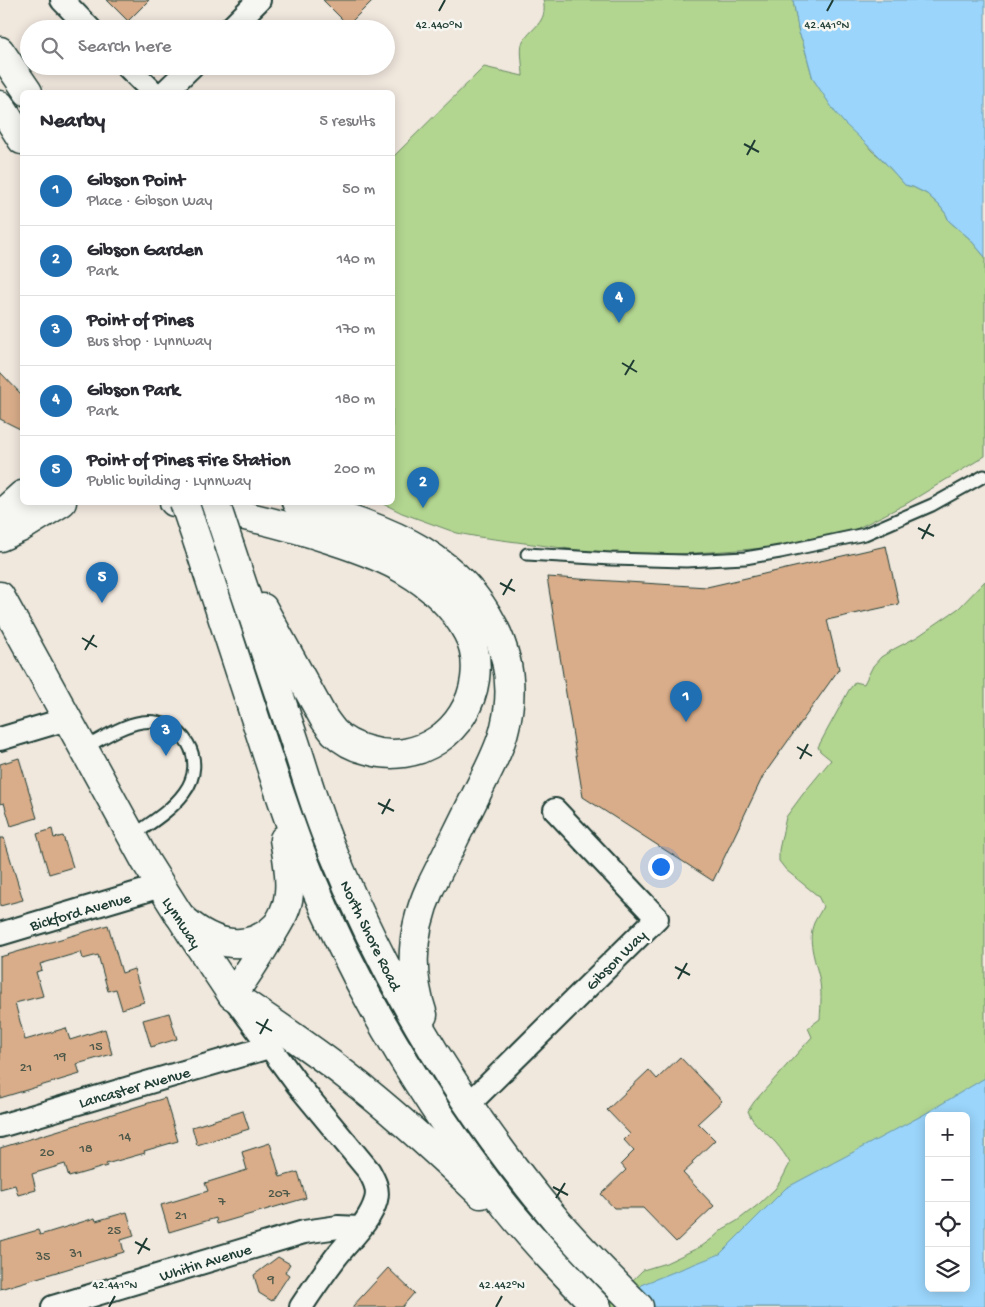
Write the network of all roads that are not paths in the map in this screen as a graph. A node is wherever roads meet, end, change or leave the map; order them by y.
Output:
1 (62, 0) edge
2 (260, 0) edge
3 (81, 20) edge
4 (239, 20) edge
5 (0, 51) edge
6 (136, 75) edge
7 (183, 75) edge
8 (27, 90) edge
9 (151, 90) edge
10 (167, 90) edge
11 (0, 106) edge
12 (20, 137) edge
13 (984, 476) edge
14 (20, 498) edge
15 (57, 505) edge
16 (185, 505) edge
17 (189, 505) edge
18 (216, 505) edge
19 (305, 505) edge
20 (0, 515) edge
21 (0, 537) edge
22 (230, 547) junction
23 (527, 554) dead end
24 (0, 596) edge
25 (67, 719) junction
26 (0, 739) edge
27 (83, 749) junction
28 (270, 764) junction
29 (555, 810) dead end
30 (131, 836) junction
31 (161, 886) junction
32 (178, 915) junction
33 (280, 921) junction
34 (0, 934) edge
35 (232, 995) junction
36 (269, 1047) junction
37 (448, 1074) junction
38 (469, 1104) junction
39 (0, 1126) edge
40 (360, 1228) junction
41 (558, 1265) junction
42 (630, 1298) edge
43 (53, 1307) edge
44 (301, 1307) edge
45 (597, 1307) edge

1 - 3 street
2 - 4 street
5 - 8 main road
6 - 9 street
7 - 10 street
11 - 12 main road
13 - 23 lane
14 - 20 main road
15 - 21 main road
16 - 28 main road, North Shore Road, bridge
17 - 22 main road
18 - 22 main road, North Shore Road, bridge
19 - 37 main road
22 - 37 main road, North Shore Road
24 - 25 main road, Lynnway
25 - 26 street
25 - 27 main road, Lynnway
27 - 30 main road, Lynnway
27 - 30 lane
28 - 33 main road
28 - 41 main road, North Shore Road
29 - 38 street, Gibson Way
30 - 31 main road, Lynnway
31 - 32 main road, Lynnway
31 - 34 street, Bickford Avenue
32 - 33 main road
32 - 35 main road, Lynnway
33 - 35 main road
35 - 36 street, Lynnway
35 - 41 main road
36 - 39 street, Lancaster Avenue
36 - 40 street, Lynnway
37 - 38 main road, North Shore Road
38 - 42 main road, North Shore Road
40 - 43 street, Whitin Avenue
40 - 44 street, Lynnway
41 - 45 main road, North Shore Road

